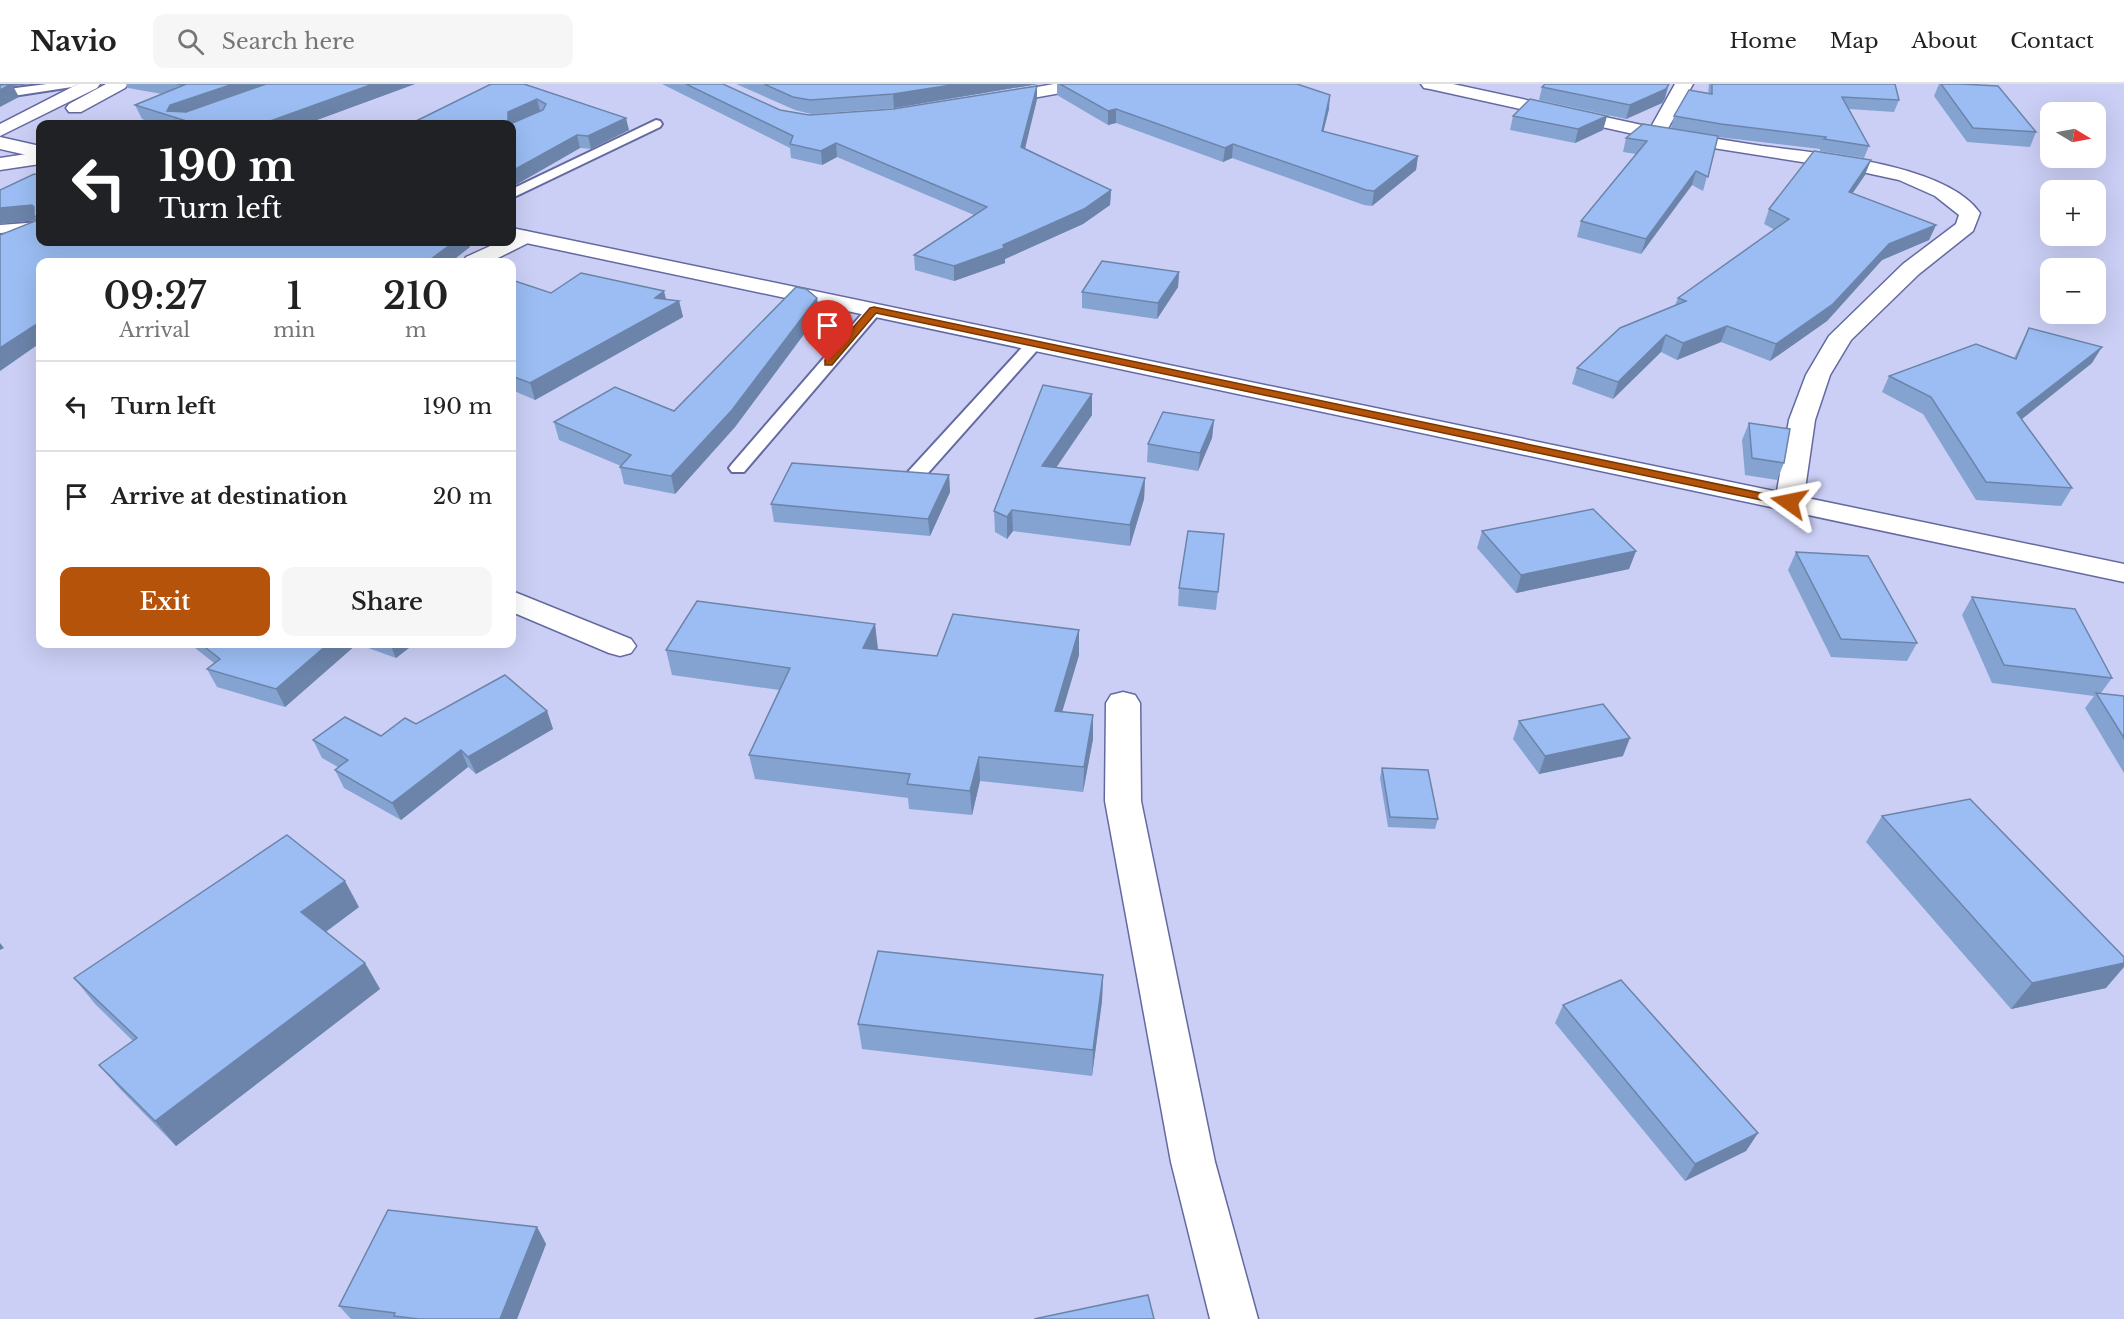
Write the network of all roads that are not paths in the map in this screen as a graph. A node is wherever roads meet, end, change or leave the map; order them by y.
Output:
1 (91, 84) edge
2 (119, 84) edge
3 (1083, 84) edge
4 (1430, 84) edge
5 (1684, 84) edge
6 (0, 94) edge
7 (71, 96) edge
8 (980, 102) edge
9 (47, 120) edge
10 (80, 120) edge
11 (656, 124) dead end
12 (36, 128) edge
13 (2, 133) edge
14 (1656, 134) junction
15 (36, 150) edge
16 (36, 159) edge
17 (0, 164) edge
18 (516, 192) edge
19 (36, 226) edge
20 (0, 229) edge
21 (518, 235) edge
22 (500, 246) edge
23 (481, 258) edge
24 (874, 310) junction
25 (1034, 344) junction
26 (738, 468) dead end
27 (913, 478) edge
28 (1789, 502) junction
29 (2124, 573) edge
30 (516, 603) edge
31 (620, 646) dead end
32 (1123, 703) dead end
33 (1234, 1319) edge

1 - 7 street
2 - 7 street
3 - 8 street
4 - 14 street
5 - 14 street
6 - 7 lane
7 - 9 street
7 - 10 street
7 - 13 street
11 - 18 lane
12 - 13 street
13 - 15 street
14 - 28 street
16 - 17 street
19 - 20 lane
21 - 24 street
22 - 23 street
24 - 25 street
24 - 26 lane
25 - 27 lane
25 - 28 street
28 - 29 street
30 - 31 street
32 - 33 street

